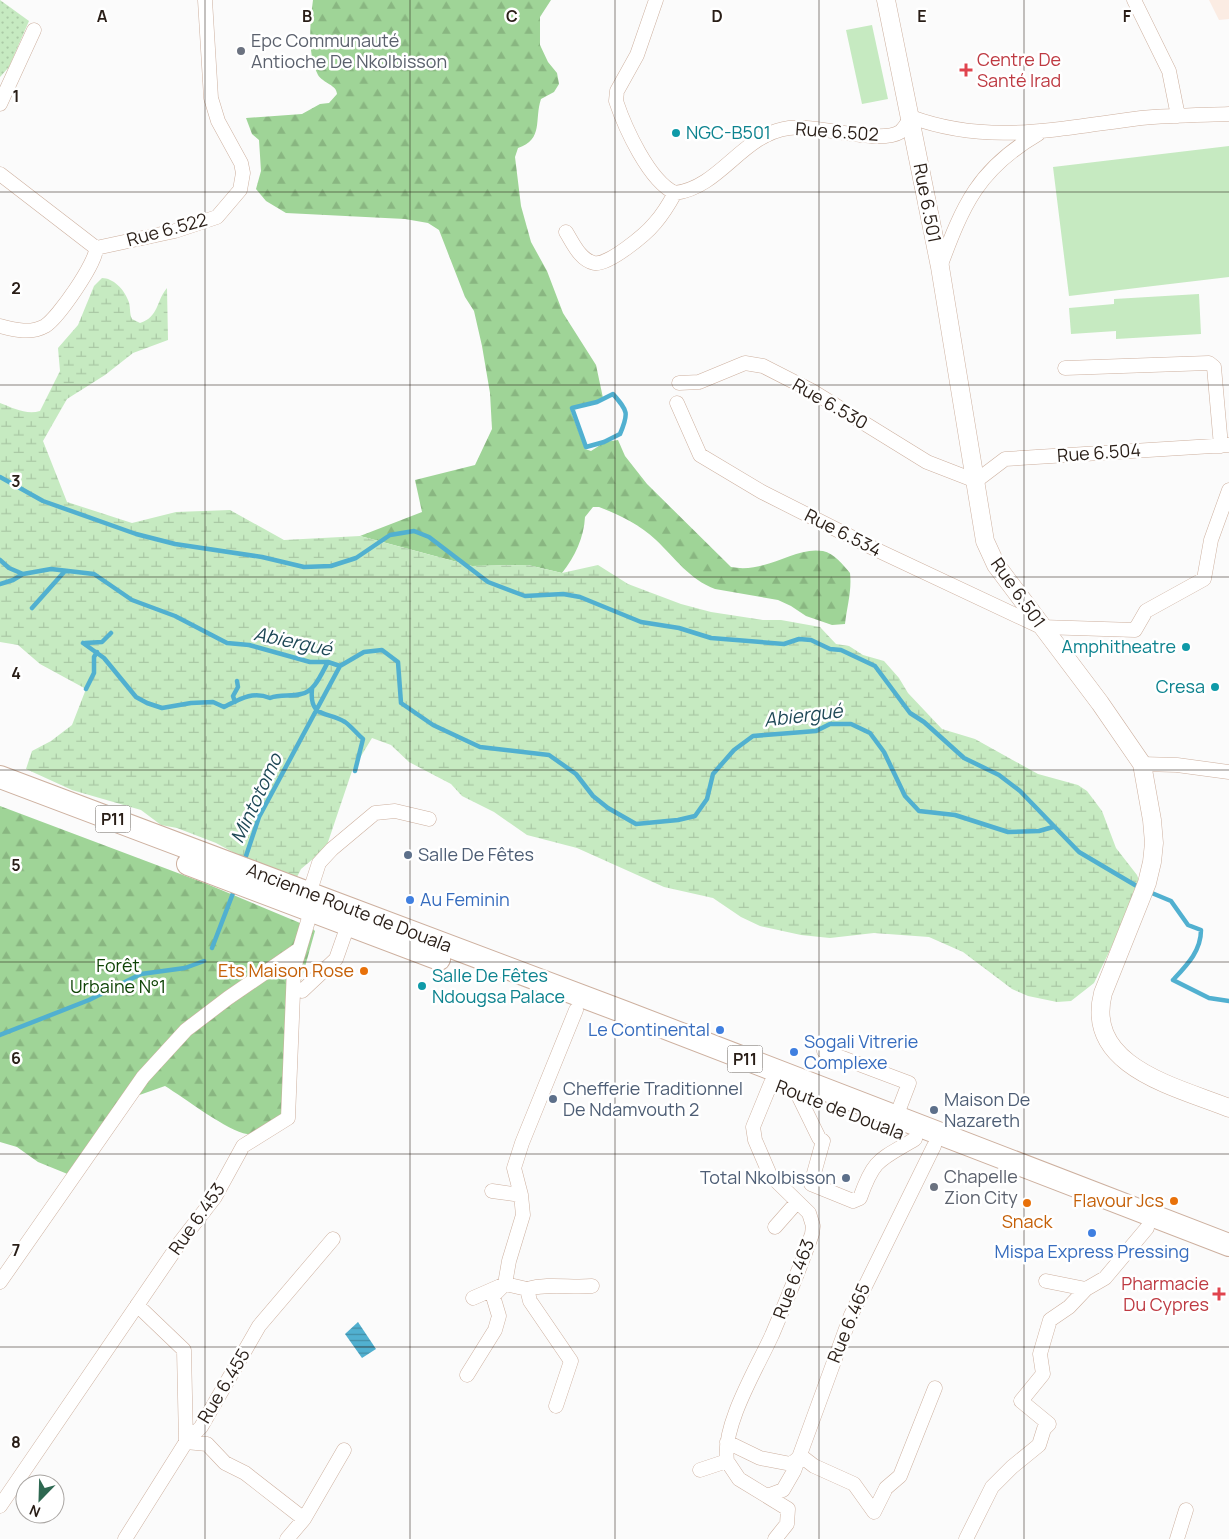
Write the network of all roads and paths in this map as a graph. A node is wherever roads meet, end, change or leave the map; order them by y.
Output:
1 (205, 0) edge
2 (656, 0) edge
3 (886, 0) edge
4 (1134, 0) edge
5 (34, 30) dead end
6 (0, 104) edge
7 (1229, 114) edge
8 (1178, 116) junction
9 (911, 117) junction
10 (1041, 132) junction
11 (0, 174) edge
12 (675, 194) junction
13 (566, 232) dead end
14 (96, 248) junction
15 (940, 267) junction
16 (0, 326) edge
17 (1065, 368) dead end
18 (678, 383) dead end
19 (677, 404) dead end
20 (1225, 446) edge
21 (976, 481) junction
22 (1229, 490) edge
23 (1041, 627) junction
24 (1142, 764) junction
25 (1229, 772) edge
26 (0, 777) edge
27 (0, 793) edge
28 (429, 819) dead end
29 (239, 875) junction
30 (310, 902) junction
31 (348, 925) junction
32 (298, 950) junction
33 (302, 991) dead end
34 (576, 1010) junction
35 (824, 1051) dead end
36 (771, 1083) junction
37 (797, 1093) junction
38 (1229, 1108) edge
39 (896, 1117) junction
40 (925, 1142) junction
41 (492, 1191) dead end
42 (521, 1195) junction
43 (797, 1202) junction
44 (775, 1227) dead end
45 (1147, 1228) junction
46 (333, 1239) dead end
47 (1229, 1245) edge
48 (1229, 1260) edge
49 (1046, 1281) dead end
50 (0, 1282) edge
51 (505, 1284) junction
52 (592, 1286) dead end
53 (527, 1289) junction
54 (1086, 1289) junction
55 (473, 1298) dead end
56 (137, 1305) junction
57 (467, 1375) dead end
58 (935, 1388) dead end
59 (556, 1406) dead end
60 (186, 1442) junction
61 (728, 1442) junction
62 (344, 1450) dead end
63 (801, 1456) junction
64 (727, 1461) junction
65 (700, 1470) dead end
66 (768, 1496) junction
67 (0, 1506) edge
68 (1186, 1510) dead end
69 (304, 1519) junction
70 (125, 1539) edge
71 (287, 1539) edge
72 (775, 1539) edge
73 (966, 1539) edge
74 (1177, 1539) edge

1 - 14 street, Rue 6.522
2 - 12 street
3 - 9 street, Rue 6.501
4 - 8 street
5 - 6 street
7 - 8 street
8 - 10 street
9 - 10 street
9 - 12 street, Rue 6.502
9 - 15 street, Rue 6.501
10 - 15 street
11 - 14 street
12 - 13 street
14 - 16 street
15 - 21 street, Rue 6.501
17 - 20 street
18 - 21 street, Rue 6.530
19 - 23 street, Rue 6.534
20 - 21 street, Rue 6.504
21 - 23 street, Rue 6.501
22 - 23 street
23 - 24 street, Rue 6.501
24 - 25 street
24 - 38 street, Rue 6.501
26 - 29 main road, Ancienne Route de Douala / P11
27 - 29 main road, P11
28 - 30 street, Rue 6.453
29 - 30 main road, Ancienne Route de Douala / P11
30 - 31 main road, Route de Douala / P11
30 - 32 street, Rue 6.453
30 - 39 main road, Ancienne Route de Douala / P11
31 - 33 street
31 - 34 main road, Route de Douala / P11
32 - 50 street
32 - 56 street, Rue 6.453
34 - 36 main road, Route de Douala / P11
34 - 42 street
35 - 39 street
36 - 37 main road, Route de Douala / P11
36 - 43 street, Rue 6.463
37 - 40 main road, Route de Douala / P11
37 - 40 street
39 - 47 main road, Ancienne Route de Douala / P11
40 - 45 main road, Route de Douala / P11
40 - 63 street, Rue 6.465
41 - 42 street
42 - 51 street
43 - 44 street
43 - 61 street, Rue 6.463
45 - 48 main road, Route de Douala / P11
45 - 54 street
46 - 60 street, Rue 6.455
49 - 54 street
51 - 53 street
51 - 55 street
51 - 57 street
52 - 53 street
53 - 59 street
54 - 73 street
56 - 60 street
56 - 67 street, Rue 6.453
58 - 63 street
60 - 69 street
60 - 70 street, Rue 6.455
61 - 63 street
61 - 64 street, Rue 6.463
62 - 69 street
63 - 66 street, Rue 6.465
64 - 65 street
64 - 66 street
66 - 72 street
68 - 74 street
69 - 71 street

